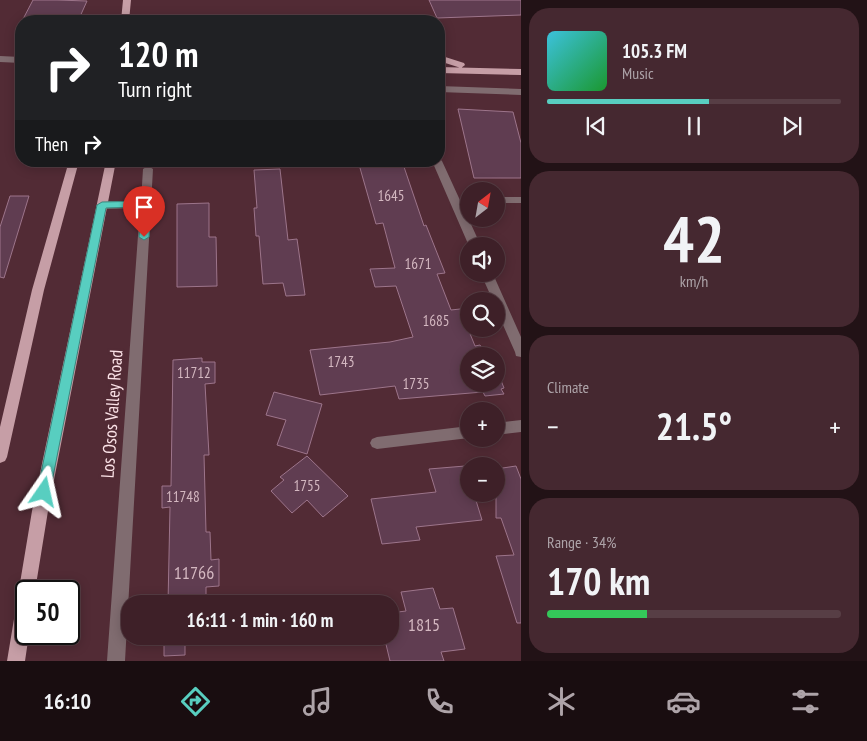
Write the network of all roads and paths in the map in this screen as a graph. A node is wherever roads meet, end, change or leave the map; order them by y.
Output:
1 (127, 0) edge
2 (125, 15) edge
3 (0, 60) edge
4 (15, 60) edge
5 (445, 60) edge
6 (445, 70) edge
7 (485, 71) junction
8 (521, 72) edge
9 (445, 89) edge
10 (521, 92) edge
11 (72, 167) edge
12 (110, 167) edge
13 (440, 167) edge
14 (148, 169) dead end
15 (455, 199) junction
16 (460, 199) edge
17 (505, 200) edge
18 (521, 200) edge
19 (146, 204) junction
20 (102, 205) junction
21 (471, 237) edge
22 (490, 282) edge
23 (521, 352) edge
24 (521, 426) edge
25 (505, 427) edge
26 (460, 433) edge
27 (378, 443) dead end
28 (0, 457) edge
29 (29, 580) edge
30 (18, 645) edge
31 (16, 661) edge
32 (116, 661) edge

1 - 2 main road
3 - 4 street
5 - 7 main road
6 - 7 main road
7 - 8 main road
9 - 10 street
11 - 28 main road
12 - 20 main road
13 - 15 street
14 - 19 street, Los Osos Valley Road
15 - 16 street
15 - 21 street
17 - 18 street
19 - 20 street
19 - 32 street, Los Osos Valley Road
20 - 29 main road
22 - 23 street
24 - 25 street
26 - 27 street
30 - 31 main road

